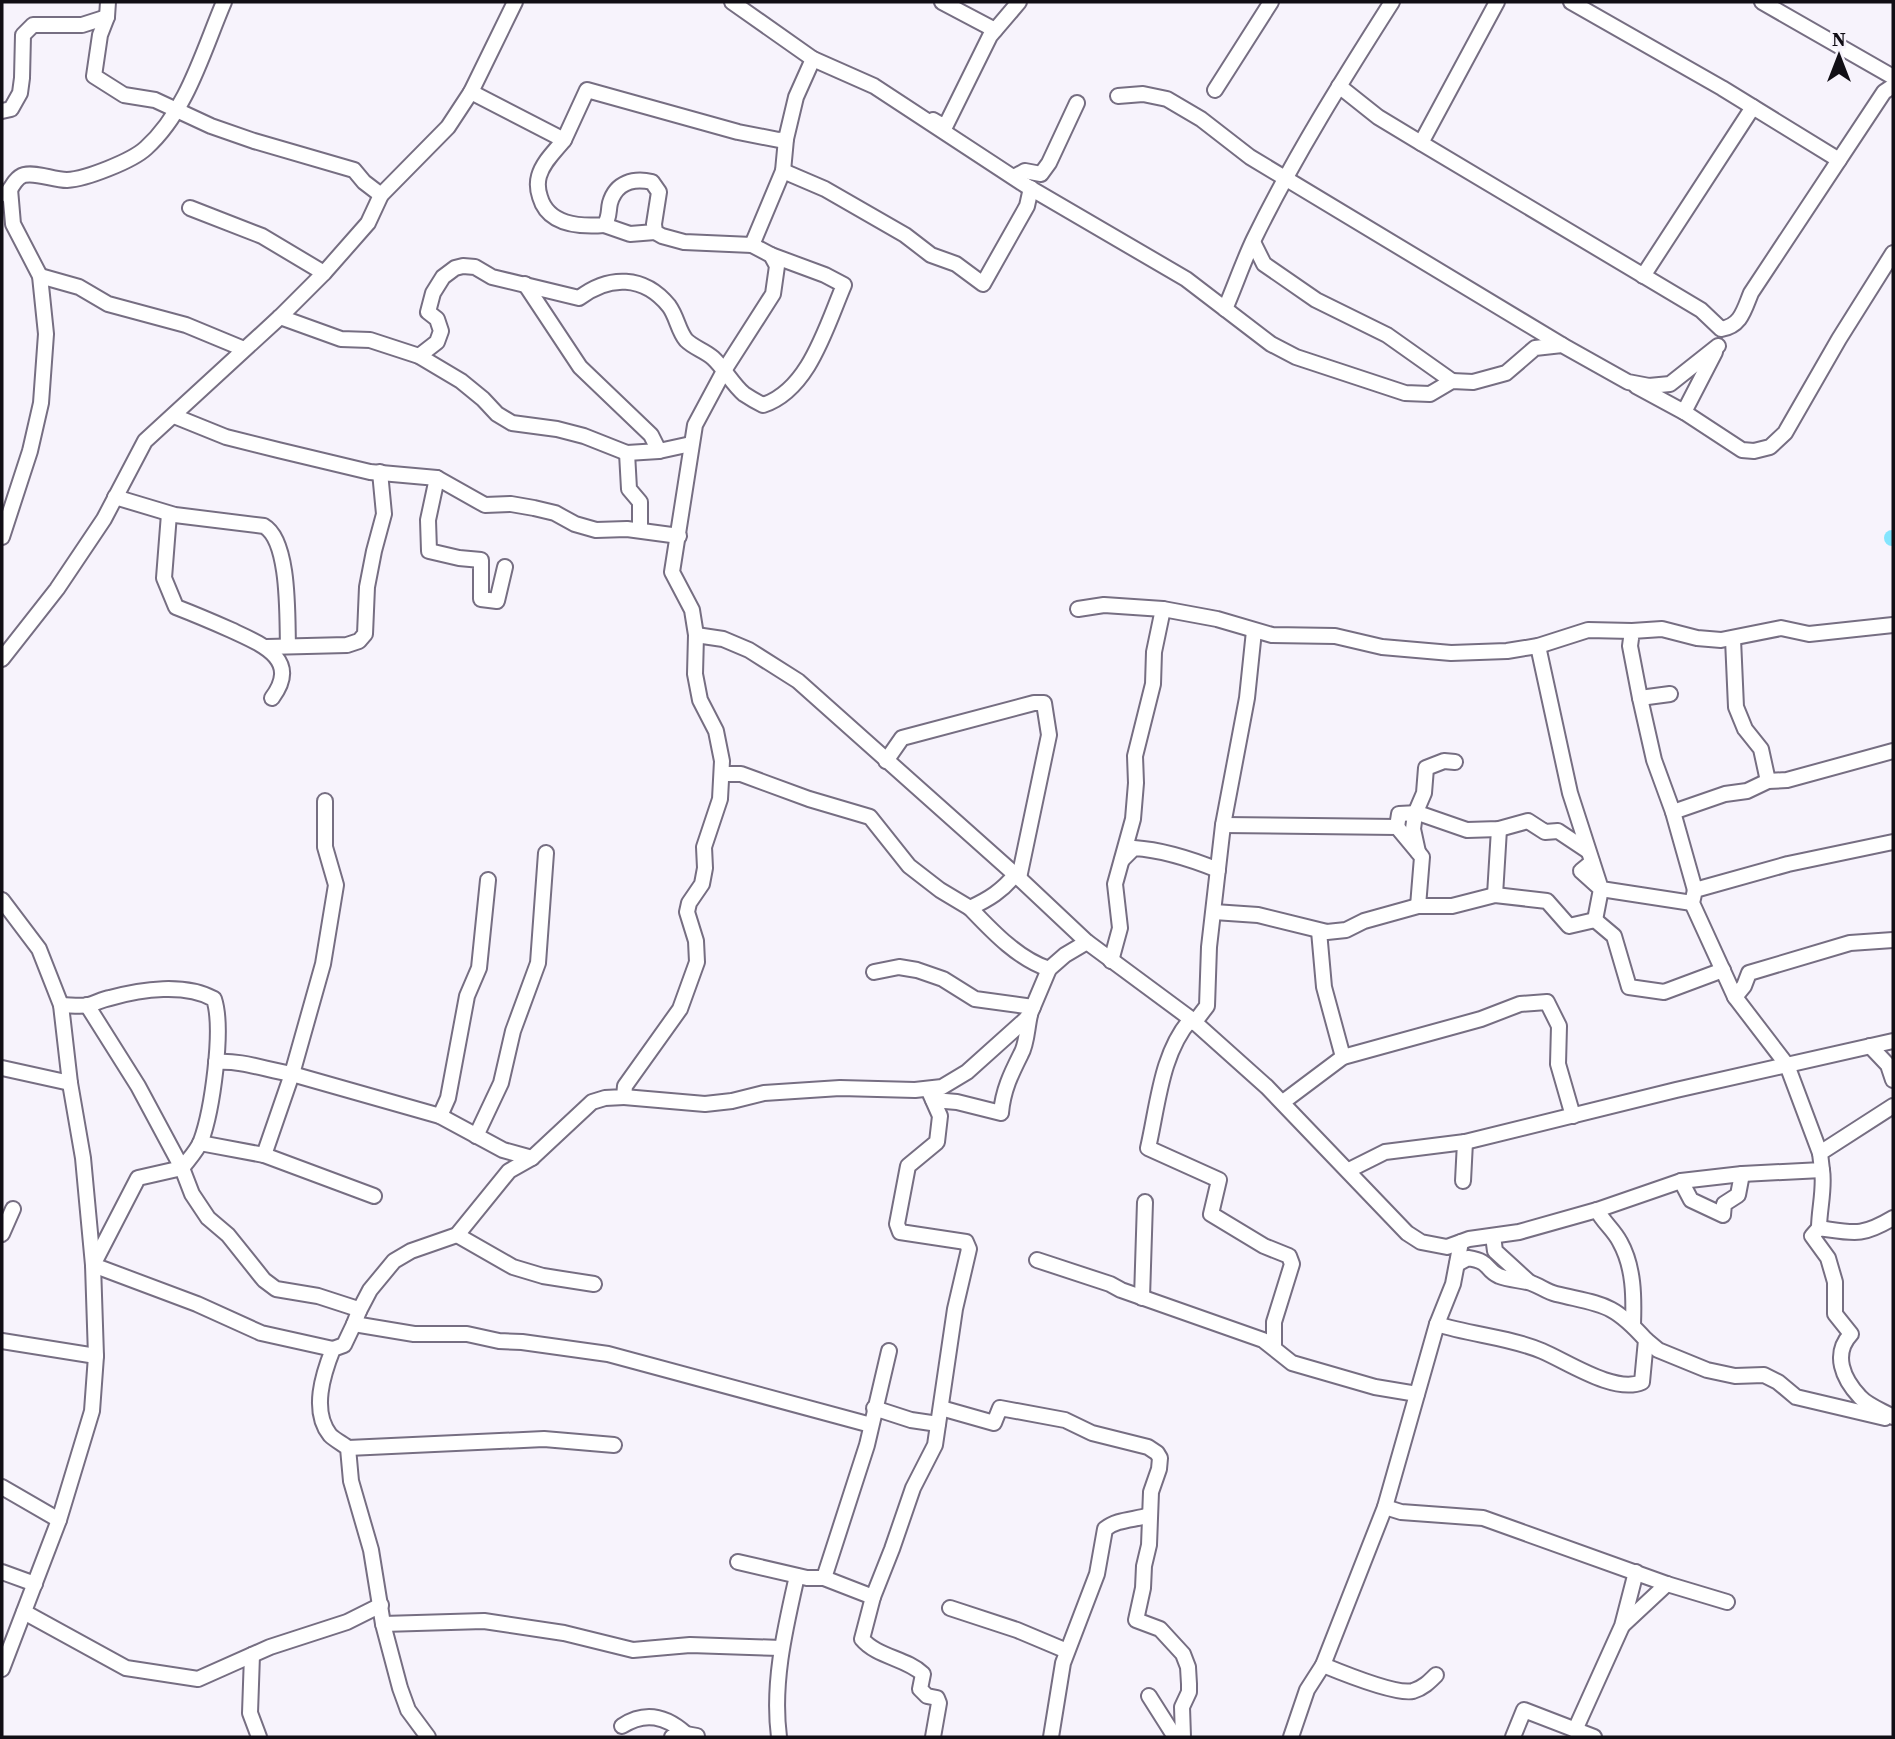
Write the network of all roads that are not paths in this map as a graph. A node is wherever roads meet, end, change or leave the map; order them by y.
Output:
1 (108, 2) edge
2 (224, 2) edge
3 (515, 2) edge
4 (732, 2) edge
5 (942, 2) edge
6 (1019, 2) edge
7 (1271, 2) edge
8 (1392, 2) edge
9 (1497, 2) edge
10 (1571, 2) edge
11 (1605, 2) edge
12 (1762, 2) edge
13 (1597, 16) junction
14 (107, 17) junction
15 (995, 30) junction
16 (813, 59) junction
17 (1893, 77) edge
18 (874, 86) junction
19 (1339, 86) junction
20 (1893, 86) edge
21 (1215, 90) dead end
22 (471, 92) junction
23 (1118, 96) dead end
24 (1077, 103) dead end
25 (1753, 107) junction
26 (2, 111) edge
27 (177, 111) junction
28 (786, 139) junction
29 (564, 140) junction
30 (1420, 143) junction
31 (1839, 160) junction
32 (783, 171) junction
33 (1014, 177) junction
34 (1286, 178) junction
35 (1031, 188) junction
36 (10, 189) junction
37 (381, 195) junction
38 (2, 205) edge
39 (190, 208) dead end
40 (604, 225) junction
41 (655, 232) junction
42 (2, 234) edge
43 (19, 238) junction
44 (1252, 242) junction
45 (752, 245) junction
46 (1893, 253) edge
47 (771, 255) junction
48 (324, 272) junction
49 (40, 276) junction
50 (1643, 276) junction
51 (525, 284) junction
52 (1226, 309) junction
53 (280, 317) junction
54 (1731, 327) junction
55 (1562, 345) junction
56 (1718, 346) junction
57 (244, 349) junction
58 (419, 356) junction
59 (725, 369) junction
60 (1452, 381) junction
61 (1628, 382) junction
62 (1684, 412) junction
63 (174, 416) junction
64 (691, 444) junction
65 (659, 451) junction
66 (627, 453) junction
67 (380, 472) junction
68 (437, 478) junction
69 (115, 497) junction
70 (169, 514) junction
71 (640, 530) junction
72 (679, 536) junction
73 (2, 537) edge
74 (505, 567) dead end
75 (1078, 609) dead end
76 (1163, 609) junction
77 (1893, 625) edge
78 (1254, 631) junction
79 (1632, 631) junction
80 (696, 635) junction
81 (1733, 639) junction
82 (288, 646) junction
83 (1538, 646) junction
84 (267, 647) junction
85 (2, 659) edge
86 (1670, 694) dead end
87 (272, 698) dead end
88 (1640, 698) junction
89 (1893, 751) edge
90 (886, 761) junction
91 (1455, 762) dead end
92 (722, 774) junction
93 (1768, 781) junction
94 (325, 802) dead end
95 (1673, 812) junction
96 (1415, 814) junction
97 (1223, 825) junction
98 (1397, 827) junction
99 (1499, 829) junction
100 (1893, 842) edge
101 (545, 853) dead end
102 (1418, 853) junction
103 (1590, 856) junction
104 (1121, 861) junction
105 (1218, 870) junction
106 (1017, 876) junction
107 (488, 880) dead end
108 (1601, 889) junction
109 (1495, 895) junction
110 (1693, 897) junction
111 (2, 900) edge
112 (1418, 906) junction
113 (970, 908) junction
114 (1214, 912) junction
115 (1595, 920) junction
116 (1319, 931) junction
117 (1893, 940) edge
118 (1087, 942) junction
119 (1111, 961) junction
120 (1049, 969) junction
121 (1723, 970) junction
122 (874, 972) dead end
123 (1735, 997) junction
124 (61, 1005) junction
125 (87, 1005) junction
126 (1031, 1010) junction
127 (1193, 1021) junction
128 (1893, 1041) edge
129 (1870, 1046) junction
130 (1343, 1057) junction
131 (216, 1062) junction
132 (1787, 1065) junction
133 (2, 1068) edge
134 (292, 1074) junction
135 (1893, 1080) edge
136 (70, 1083) junction
137 (931, 1094) junction
138 (624, 1097) junction
139 (954, 1102) junction
140 (1283, 1102) junction
141 (1893, 1106) edge
142 (1573, 1115) junction
143 (440, 1116) junction
144 (940, 1116) junction
145 (476, 1136) junction
146 (1465, 1142) junction
147 (201, 1143) junction
148 (1820, 1153) junction
149 (264, 1156) junction
150 (532, 1158) junction
151 (182, 1168) junction
152 (1349, 1170) junction
153 (1822, 1170) junction
154 (1742, 1174) junction
155 (1463, 1181) dead end
156 (1681, 1181) junction
157 (374, 1196) dead end
158 (1145, 1202) dead end
159 (13, 1209) dead end
160 (1597, 1210) junction
161 (1893, 1218) edge
162 (1819, 1228) junction
163 (2, 1234) edge
164 (457, 1235) junction
165 (1493, 1236) junction
166 (1461, 1242) junction
167 (1037, 1260) dead end
168 (1457, 1264) junction
169 (93, 1265) junction
170 (1530, 1283) junction
171 (594, 1284) dead end
172 (1142, 1298) junction
173 (356, 1317) junction
174 (1437, 1324) junction
175 (1633, 1325) junction
176 (1646, 1340) junction
177 (2, 1341) edge
178 (1274, 1347) junction
179 (333, 1349) junction
180 (889, 1350) dead end
181 (96, 1356) junction
182 (1417, 1394) junction
183 (874, 1408) junction
184 (941, 1408) junction
185 (1893, 1419) edge
186 (938, 1424) junction
187 (870, 1425) junction
188 (614, 1445) dead end
189 (348, 1448) junction
190 (2, 1487) edge
191 (1385, 1507) junction
192 (1150, 1515) junction
193 (59, 1520) junction
194 (738, 1562) dead end
195 (2, 1572) edge
196 (1636, 1573) junction
197 (797, 1576) junction
198 (824, 1578) junction
199 (35, 1584) junction
200 (1667, 1584) junction
201 (873, 1597) junction
202 (1727, 1602) dead end
203 (381, 1605) junction
204 (950, 1608) dead end
205 (24, 1612) junction
206 (383, 1624) junction
207 (1622, 1626) junction
208 (781, 1648) junction
209 (1067, 1651) junction
210 (252, 1655) junction
211 (3, 1662) edge
212 (1323, 1665) junction
213 (1436, 1675) dead end
214 (1149, 1696) dead end
215 (622, 1726) dead end
216 (1575, 1730) junction
217 (692, 1736) edge
218 (259, 1737) edge
219 (428, 1737) edge
220 (779, 1737) edge
221 (933, 1737) edge
222 (1051, 1737) edge
223 (1175, 1737) edge
224 (1183, 1737) edge
225 (1291, 1737) edge
226 (1513, 1737) edge
227 (1594, 1737) edge

1 - 14 street
2 - 27 street
3 - 22 street
4 - 16 street
5 - 15 street
6 - 15 street
7 - 21 street
8 - 19 street
9 - 30 street
10 - 13 street
11 - 13 street
12 - 17 street
13 - 25 street
14 - 26 street
14 - 27 street
15 - 18 street
16 - 18 street
16 - 28 street
18 - 33 street
19 - 30 street
19 - 34 street
20 - 31 street
22 - 29 street
22 - 37 street
23 - 34 street
24 - 33 street
25 - 31 street
25 - 50 street
27 - 36 street
27 - 37 street
28 - 29 street
28 - 32 street
29 - 40 street
30 - 50 street
31 - 54 street
32 - 35 street
32 - 45 street
33 - 35 street
34 - 44 street
34 - 55 street
35 - 52 street
36 - 38 street
36 - 43 street
37 - 48 street
39 - 48 street
40 - 41 street
40 - 41 street
41 - 45 street
42 - 43 street
43 - 49 street
44 - 52 street
44 - 60 street
45 - 47 street
46 - 62 street
47 - 59 street
47 - 59 street
48 - 53 street
49 - 57 street
49 - 73 street
50 - 54 street
51 - 58 street
51 - 59 street
51 - 65 street
52 - 60 street
53 - 57 street
53 - 58 street
54 - 56 street
55 - 60 street
55 - 61 street
56 - 61 street
56 - 62 street
57 - 63 street
58 - 66 street
59 - 64 street
61 - 62 street
63 - 67 street
63 - 69 street
64 - 65 street
64 - 72 street
65 - 66 street
66 - 71 street
67 - 68 street
67 - 82 street
68 - 71 street
68 - 74 street
69 - 70 street
69 - 85 street
70 - 82 street
70 - 84 street
71 - 72 street
72 - 80 street
75 - 76 street
76 - 78 street
76 - 104 street
77 - 81 street
78 - 83 street
78 - 97 street
79 - 81 street
79 - 83 street
79 - 88 street
80 - 90 street
80 - 92 street
81 - 93 street
82 - 84 street
83 - 103 street
84 - 87 street
86 - 88 street
88 - 95 street
89 - 93 street
90 - 106 street
90 - 106 street
91 - 96 street
92 - 113 street
92 - 138 street
93 - 95 street
94 - 134 street
95 - 110 street
96 - 98 street
96 - 99 street
96 - 102 street
97 - 98 street
97 - 105 street
98 - 102 street
99 - 103 street
99 - 109 street
100 - 110 street
101 - 145 street
102 - 112 street
103 - 108 street
104 - 105 street
104 - 119 street
105 - 114 street
106 - 113 street
106 - 118 street
107 - 143 street
108 - 110 street
108 - 115 street
109 - 112 street
109 - 115 street
110 - 121 street
111 - 124 street
112 - 116 street
113 - 120 street
114 - 116 street
114 - 127 street
115 - 121 street
116 - 130 street
117 - 123 street
118 - 119 street
118 - 120 street
119 - 127 street
120 - 126 street
121 - 123 street
122 - 126 street
123 - 132 street
124 - 125 street
124 - 136 street
125 - 131 street
125 - 151 street
126 - 137 street
126 - 139 street
127 - 140 street
127 - 178 street
128 - 129 street
129 - 132 street
129 - 135 street
130 - 140 street
130 - 142 street
131 - 134 street
131 - 147 street
132 - 142 street
132 - 148 street
133 - 136 street
134 - 143 street
134 - 149 street
136 - 169 street
137 - 138 street
137 - 139 street
137 - 144 street
138 - 150 street
139 - 144 street
140 - 152 street
141 - 148 street
142 - 146 street
143 - 145 street
144 - 184 street
145 - 150 street
146 - 152 street
146 - 155 street
147 - 149 street
147 - 151 street
148 - 153 street
149 - 157 street
150 - 164 street
151 - 169 street
151 - 173 street
152 - 166 street
153 - 154 street
153 - 162 street
154 - 156 street
154 - 156 street
156 - 160 street
158 - 172 street
159 - 163 street
160 - 165 street
160 - 175 street
161 - 162 street
162 - 185 street
164 - 171 street
164 - 173 street
165 - 166 street
165 - 170 street
166 - 168 street
167 - 172 street
168 - 170 street
168 - 174 street
169 - 179 street
169 - 181 street
170 - 175 street
172 - 178 street
173 - 179 street
173 - 187 street
174 - 176 street
174 - 182 street
175 - 176 street
176 - 185 street
177 - 181 street
178 - 182 street
179 - 189 street
180 - 183 street
181 - 193 street
182 - 191 street
183 - 186 street
183 - 187 street
184 - 186 street
184 - 192 street
186 - 201 street
187 - 198 street
188 - 189 street
189 - 203 street
190 - 193 street
191 - 196 street
191 - 212 street
192 - 209 street
192 - 224 street
193 - 199 street
194 - 197 street
195 - 199 street
196 - 200 street
196 - 207 street
197 - 198 street
197 - 208 street
198 - 201 street
199 - 205 street
200 - 202 street
200 - 207 street
201 - 221 street
203 - 206 street
203 - 210 street
204 - 209 street
205 - 210 street
205 - 211 street
206 - 208 street
206 - 219 street
207 - 216 street
208 - 220 street
209 - 222 street
210 - 218 street
212 - 213 street
212 - 225 street
214 - 223 street
215 - 217 street
216 - 226 street
216 - 227 street

